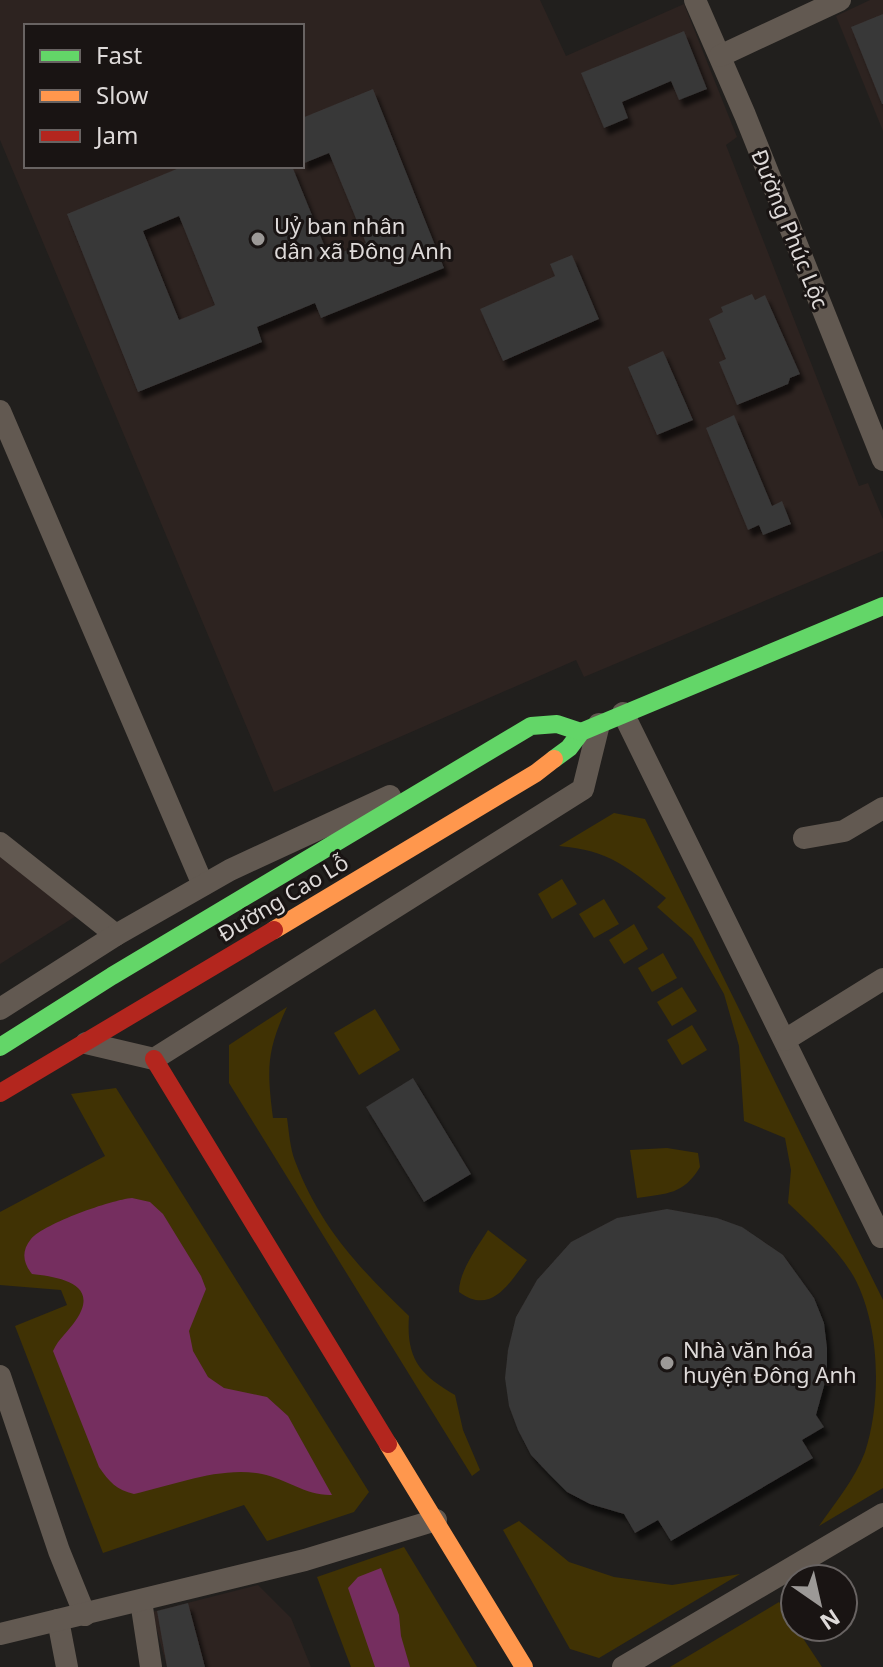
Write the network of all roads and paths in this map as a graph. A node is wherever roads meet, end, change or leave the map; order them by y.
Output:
1 (695, 0) edge
2 (840, 0) edge
3 (720, 56) junction
4 (0, 411) edge
5 (883, 460) edge
6 (883, 606) edge
7 (623, 713) junction
8 (590, 728) junction
9 (475, 757) junction
10 (883, 808) edge
11 (804, 838) dead end
12 (0, 843) edge
13 (203, 885) junction
14 (116, 935) junction
15 (883, 979) edge
16 (20, 997) junction
17 (0, 1009) edge
18 (38, 1024) junction
19 (785, 1040) junction
20 (86, 1043) junction
21 (0, 1047) edge
22 (154, 1059) junction
23 (0, 1093) edge
24 (882, 1238) edge
25 (0, 1376) edge
26 (883, 1514) edge
27 (436, 1520) junction
28 (141, 1601) junction
29 (85, 1615) junction
30 (58, 1620) junction
31 (0, 1634) edge
32 (67, 1667) edge
33 (151, 1667) edge
34 (524, 1667) edge
35 (623, 1667) edge

1 - 3 street, Đường Phúc Lộc
2 - 3 street
3 - 5 street, Đường Phúc Lộc
4 - 13 street
6 - 7 main road, Đường Cao Lỗ
7 - 8 main road, Đường Cao Lỗ
7 - 19 street
8 - 9 main road, Đường Cao Lỗ
8 - 20 main road, Đường Cao Lỗ
8 - 22 street
9 - 13 street
9 - 18 main road, Đường Cao Lỗ
10 - 11 street
12 - 14 street
13 - 14 street
14 - 16 street
15 - 19 street
16 - 17 street
16 - 18 street
18 - 21 main road, Đường Cao Lỗ
19 - 24 street
20 - 22 street
20 - 23 main road, Đường Cao Lỗ
22 - 27 main road
25 - 29 street
26 - 35 street
27 - 28 street
27 - 34 main road
28 - 29 street
28 - 33 street
29 - 30 street
30 - 31 street
30 - 32 street

